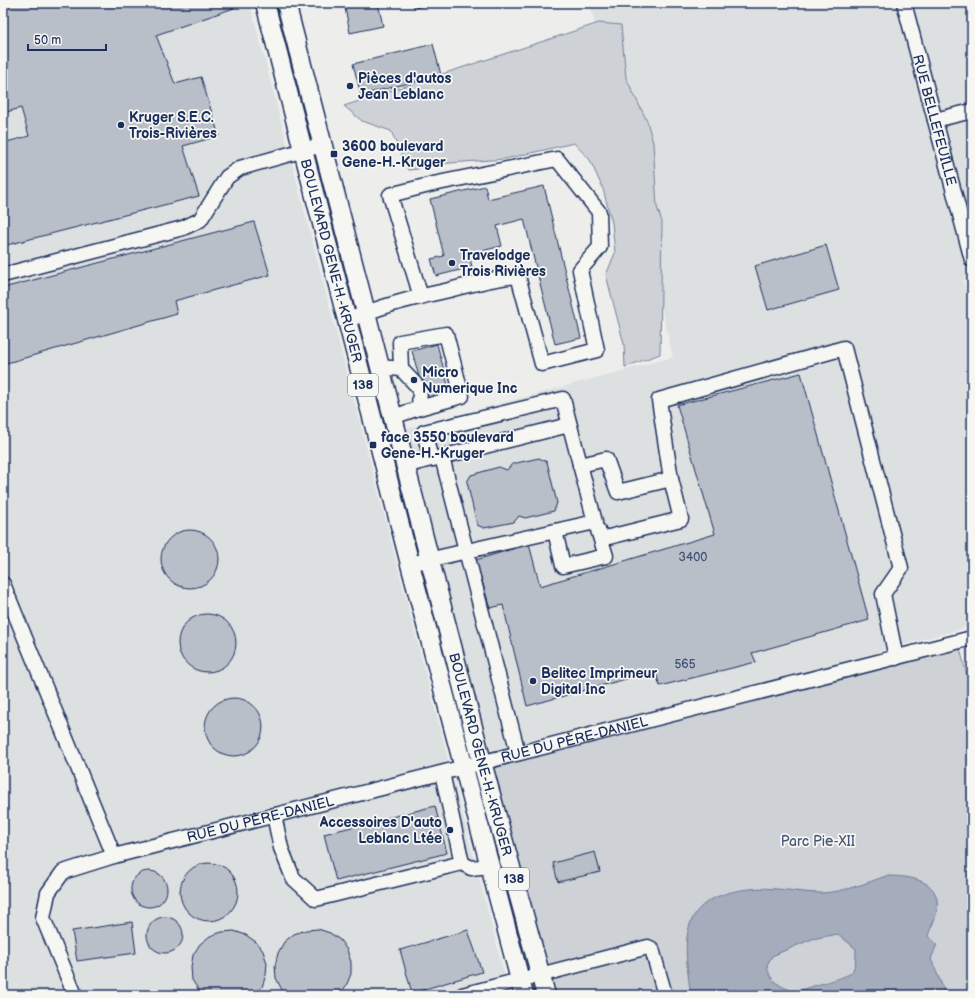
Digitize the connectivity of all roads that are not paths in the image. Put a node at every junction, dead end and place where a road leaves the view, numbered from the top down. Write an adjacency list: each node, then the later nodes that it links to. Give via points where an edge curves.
1 (265, 3): 7 (main road, BOULEVARD GENE-H.-KRUGER / 138)
2 (286, 3): 6 (main road, BOULEVARD GENE-H.-KRUGER / 138)
3 (904, 3): 5 (street, RUE BELLEFEUILLE)
4 (972, 110): 5 (street)
5 (935, 120): 8 (street, RUE BELLEFEUILLE)
6 (322, 145): 7 (street); 11 (main road, BOULEVARD GENE-H.-KRUGER / 138)
7 (303, 149): 9 (street, via 240,168 227,177 200,220 183,228); 12 (main road, BOULEVARD GENE-H.-KRUGER / 138)
8 (972, 260)
9 (3, 275)
10 (420, 297): 10 (street, via 518,276 542,364 597,350 580,270 600,247 599,212 557,159 390,195); 11 (street)
11 (366, 312): 12 (street); 13 (main road, BOULEVARD GENE-H.-KRUGER / 138)
12 (347, 321): 27 (main road, BOULEVARD GENE-H.-KRUGER / 138)
13 (380, 367): 14 (street); 16 (main road, BOULEVARD GENE-H.-KRUGER / 138)
14 (402, 369): 15 (street, via 420,389); 15 (street, via 400,342 446,334 462,396)
15 (419, 408): 16 (street)
16 (393, 417): 20 (main road, BOULEVARD GENE-H.-KRUGER / 138)
17 (569, 425): 18 (street); 18 (street, via 563,399 424,432); 19 (street)
18 (436, 458): 20 (street); 25 (street)
19 (580, 465): 21 (street, via 606,459 618,492); 22 (street)
20 (405, 466): 26 (main road, BOULEVARD GENE-H.-KRUGER / 138)
21 (671, 479): 24 (street, via 681,519); 30 (street, via 658,400 844,348 901,568 883,594)
22 (595, 522): 23 (street); 24 (street)
23 (555, 531): 24 (street, via 563,566 606,556); 25 (street)
24 (601, 539)
25 (466, 551): 26 (street); 31 (street)
26 (430, 559): 27 (street); 32 (main road, BOULEVARD GENE-H.-KRUGER / 138)
27 (410, 564): 33 (main road, BOULEVARD GENE-H.-KRUGER / 138)
28 (3, 584): 36 (street)
29 (972, 638): 30 (street, RUE DU PÈRE-DANIEL)
30 (896, 658): 31 (street, RUE DU PÈRE-DANIEL)
31 (518, 753): 32 (street, RUE DU PÈRE-DANIEL)
32 (482, 762): 33 (street, RUE DU PÈRE-DANIEL); 39 (main road, BOULEVARD GENE-H.-KRUGER / 138)
33 (464, 767): 34 (street, RUE DU PÈRE-DANIEL); 38 (main road, BOULEVARD GENE-H.-KRUGER / 138)
34 (442, 773): 35 (street, RUE DU PÈRE-DANIEL); 37 (street)
35 (274, 815): 36 (street, RUE DU PÈRE-DANIEL); 37 (street, via 281,848 293,878 316,899)
36 (114, 856): 41 (street, RUE DU PÈRE-DANIEL, via 63,872 48,893 42,918)
37 (462, 863): 38 (street, via 471,868)
38 (490, 866): 40 (main road, BOULEVARD GENE-H.-KRUGER / 138)
39 (540, 974): 40 (street); 43 (main road, BOULEVARD GENE-H.-KRUGER / 138); 44 (street, via 648,947 652,949)
40 (522, 987): 42 (street)
41 (75, 995)
42 (462, 995)
43 (546, 995)
44 (665, 995)

